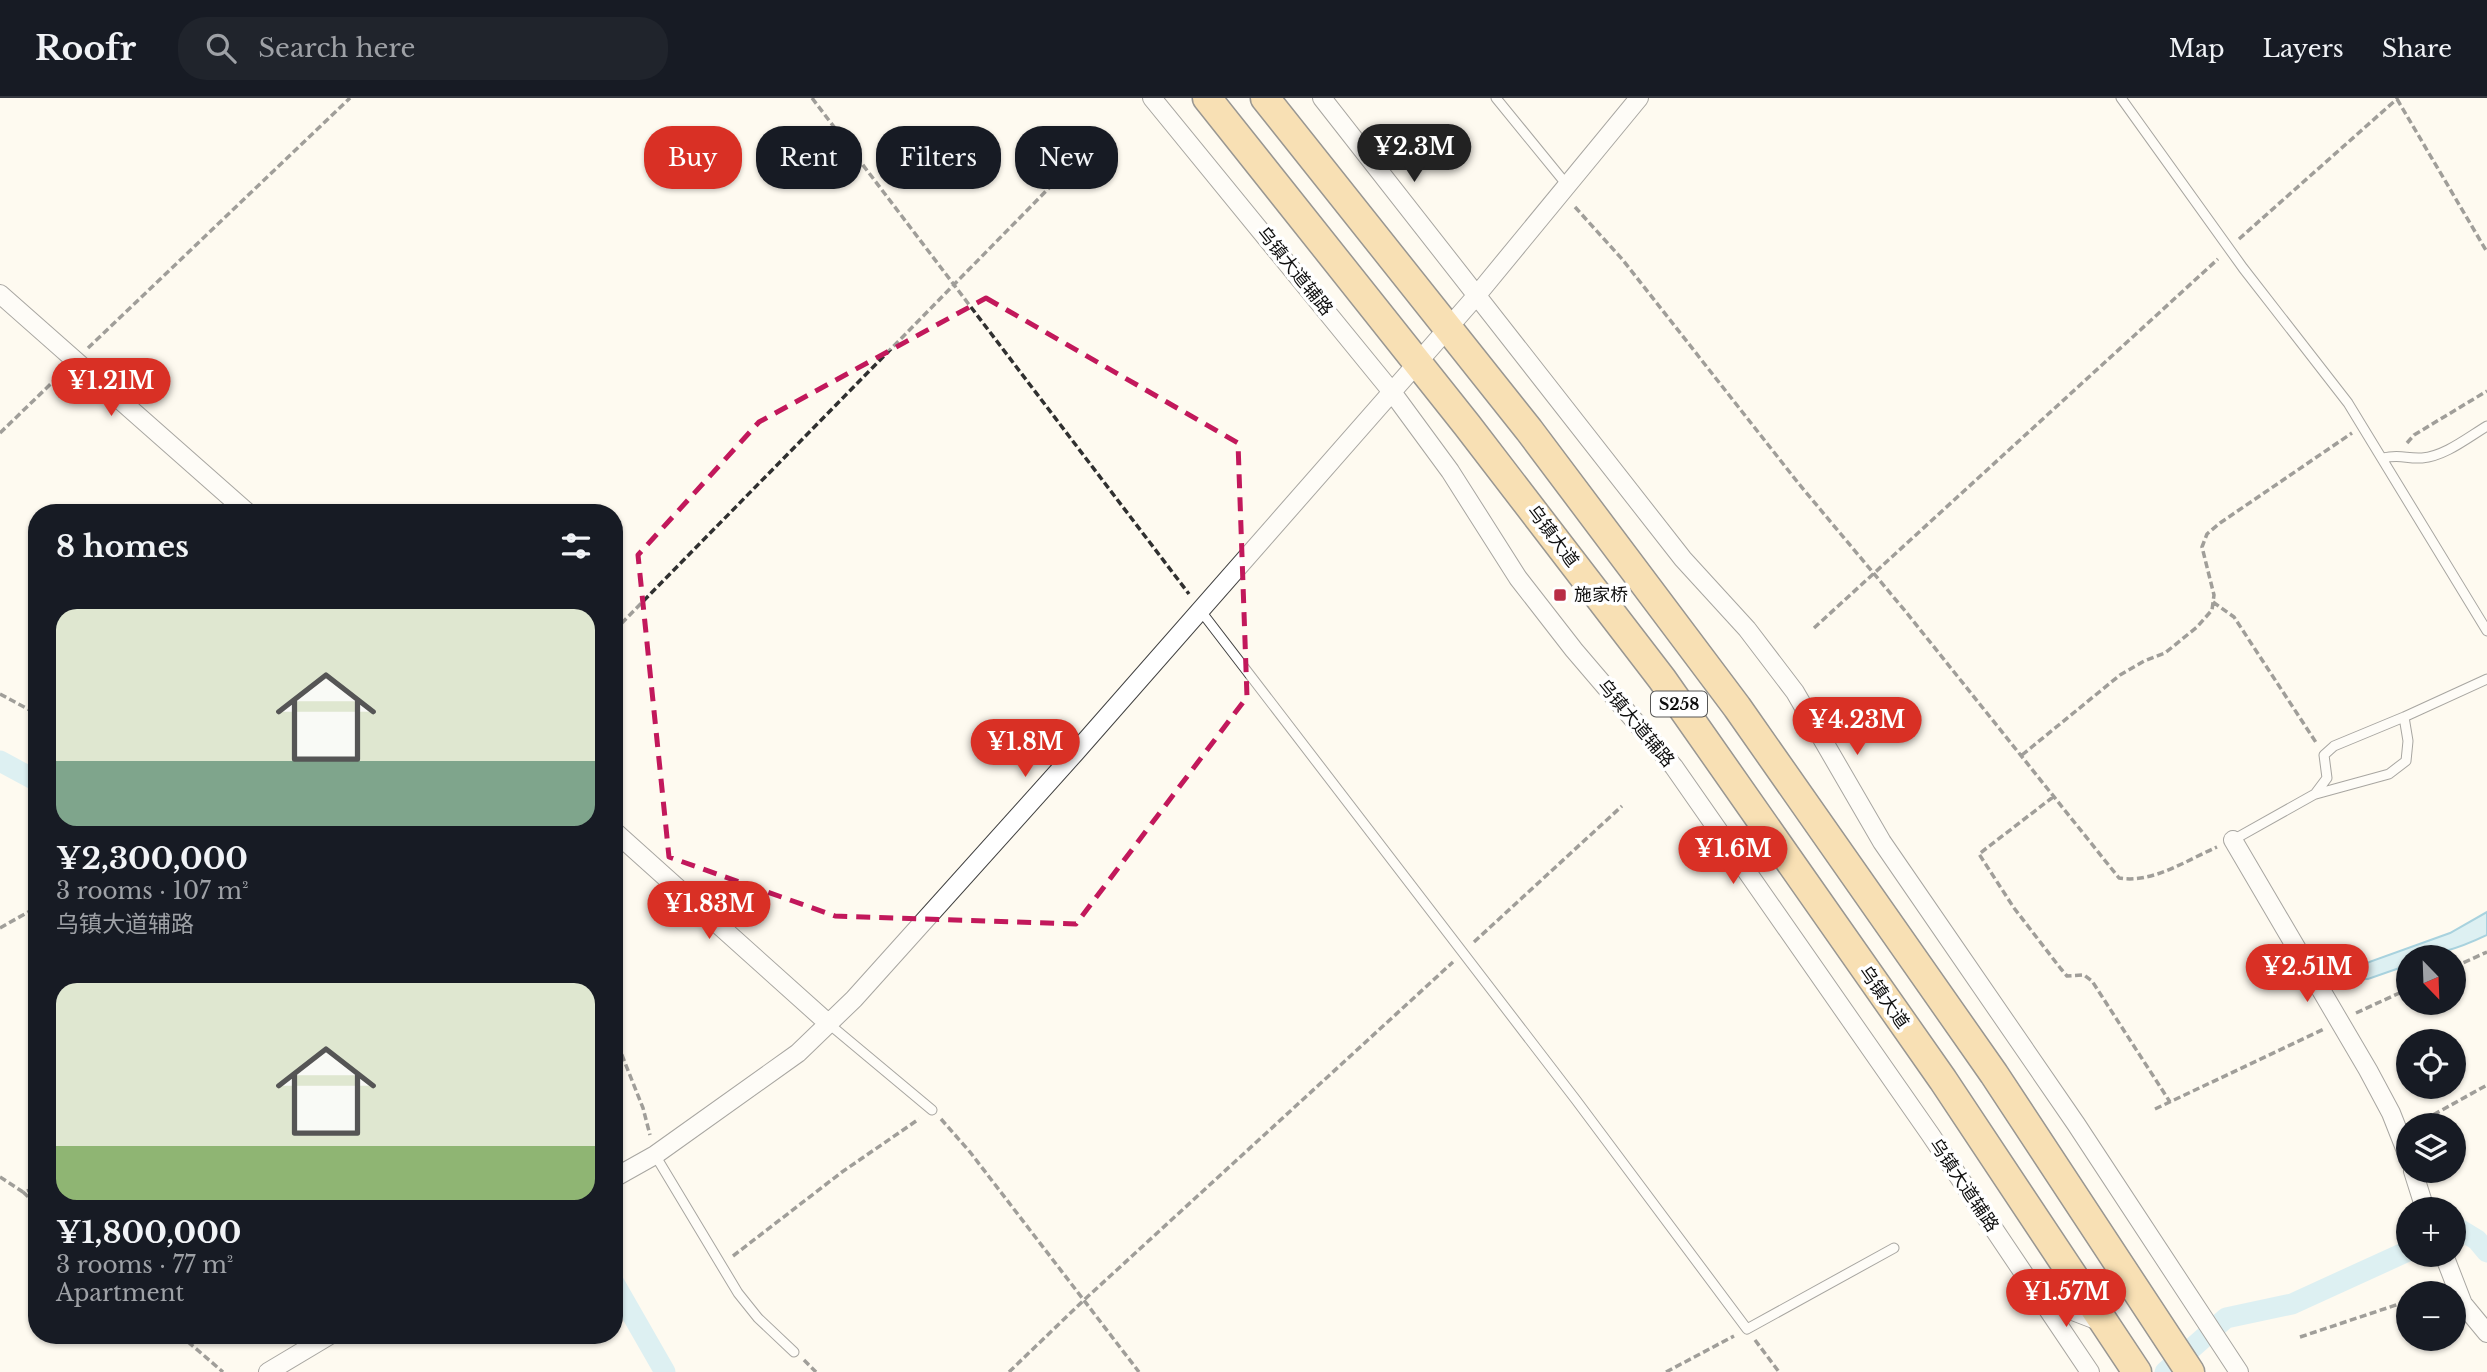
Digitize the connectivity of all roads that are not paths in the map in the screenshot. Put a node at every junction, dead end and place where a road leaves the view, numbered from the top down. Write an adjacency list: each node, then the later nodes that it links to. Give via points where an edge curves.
1 (1152, 98): 13 (street, 乌镇大道辅路)
2 (1207, 98): 12 (main road, 乌镇大道 / S258)
3 (1265, 98): 11 (main road, S258)
4 (1322, 98): 10 (street)
5 (1496, 98): 8 (lane)
6 (1639, 98): 8 (street)
7 (2121, 98): 15 (lane, via 2348,403)
8 (1564, 189): 10 (street)
9 (0, 294): 16 (street)
10 (1477, 295): 11 (street); 36 (street, via 1683,559 1796,692 1882,842 2001,1011)
11 (1448, 326): 12 (street); 40 (main road, S258, via 1737,707 1994,1074)
12 (1418, 362): 13 (street); 32 (main road, 乌镇大道 / S258, via 1695,725 1943,1080)
13 (1392, 392): 17 (street); 31 (street, 乌镇大道辅路, via 1450,471 1518,578 1674,767)
14 (2487, 426): 15 (lane, via 2438,455)
15 (2383, 458): 18 (lane)
16 (238, 504)
17 (1200, 610): 24 (street); 29 (lane, via 1747,1329)
18 (2487, 631)
19 (2487, 678): 20 (lane)
20 (2404, 717): 21 (lane, via 2334,746 2324,755 2327,778); 21 (lane, via 2406,761 2389,774)
21 (2315, 794): 23 (lane)
22 (623, 839): 24 (street)
23 (2232, 840): 26 (street)
24 (829, 1024): 25 (lane); 27 (street, via 798,1053)
25 (932, 1110)
26 (2396, 1126)
27 (656, 1155): 28 (street); 35 (lane, via 758,1318)
28 (623, 1173)
29 (1895, 1248)
30 (2449, 1267): 33 (street, via 2463,1304)
31 (2039, 1298): 32 (street); 38 (street, 乌镇大道辅路)
32 (2111, 1331): 39 (main road, 乌镇大道 / S258)
33 (2487, 1333)
34 (315, 1344): 37 (street)
35 (794, 1352)
36 (2236, 1368)
37 (268, 1372)
38 (2089, 1372)
39 (2137, 1372)
40 (2190, 1372)

